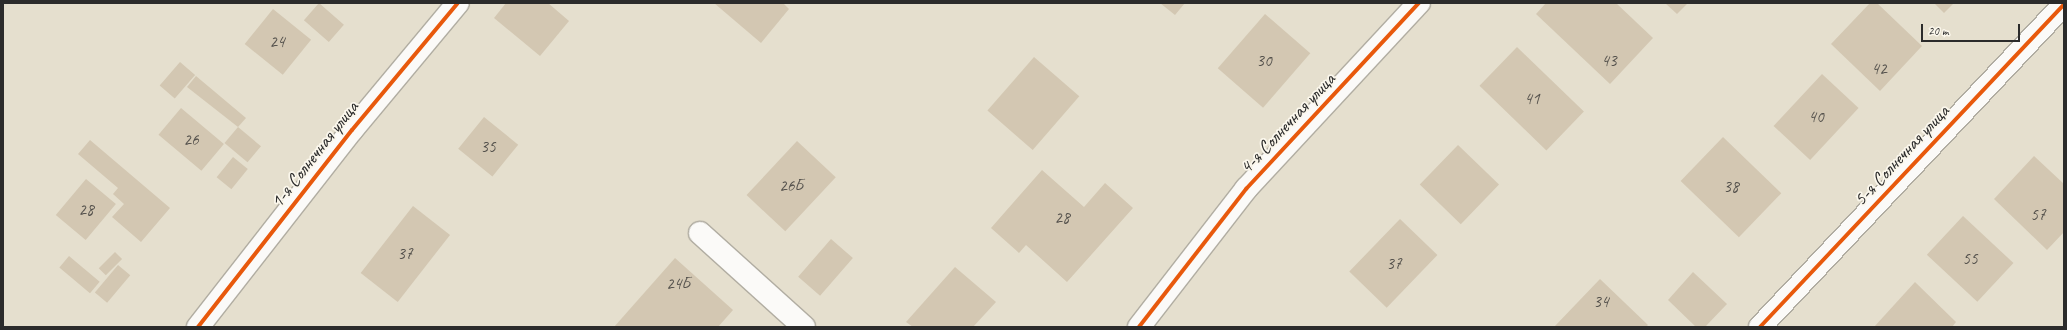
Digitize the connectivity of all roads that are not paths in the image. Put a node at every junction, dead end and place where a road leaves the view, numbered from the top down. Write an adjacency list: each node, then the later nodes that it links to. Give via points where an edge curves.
1 (458, 3): 5 (street, 1-я Солнечная улица, via 352,130)
2 (1419, 3): 7 (street, 4-я Солнечная улица, via 1246,189)
3 (2064, 4): 8 (street, 5-я Солнечная улица)
4 (700, 233): 6 (street)
5 (198, 327)
6 (804, 327)
7 (1139, 327)
8 (1760, 327)

